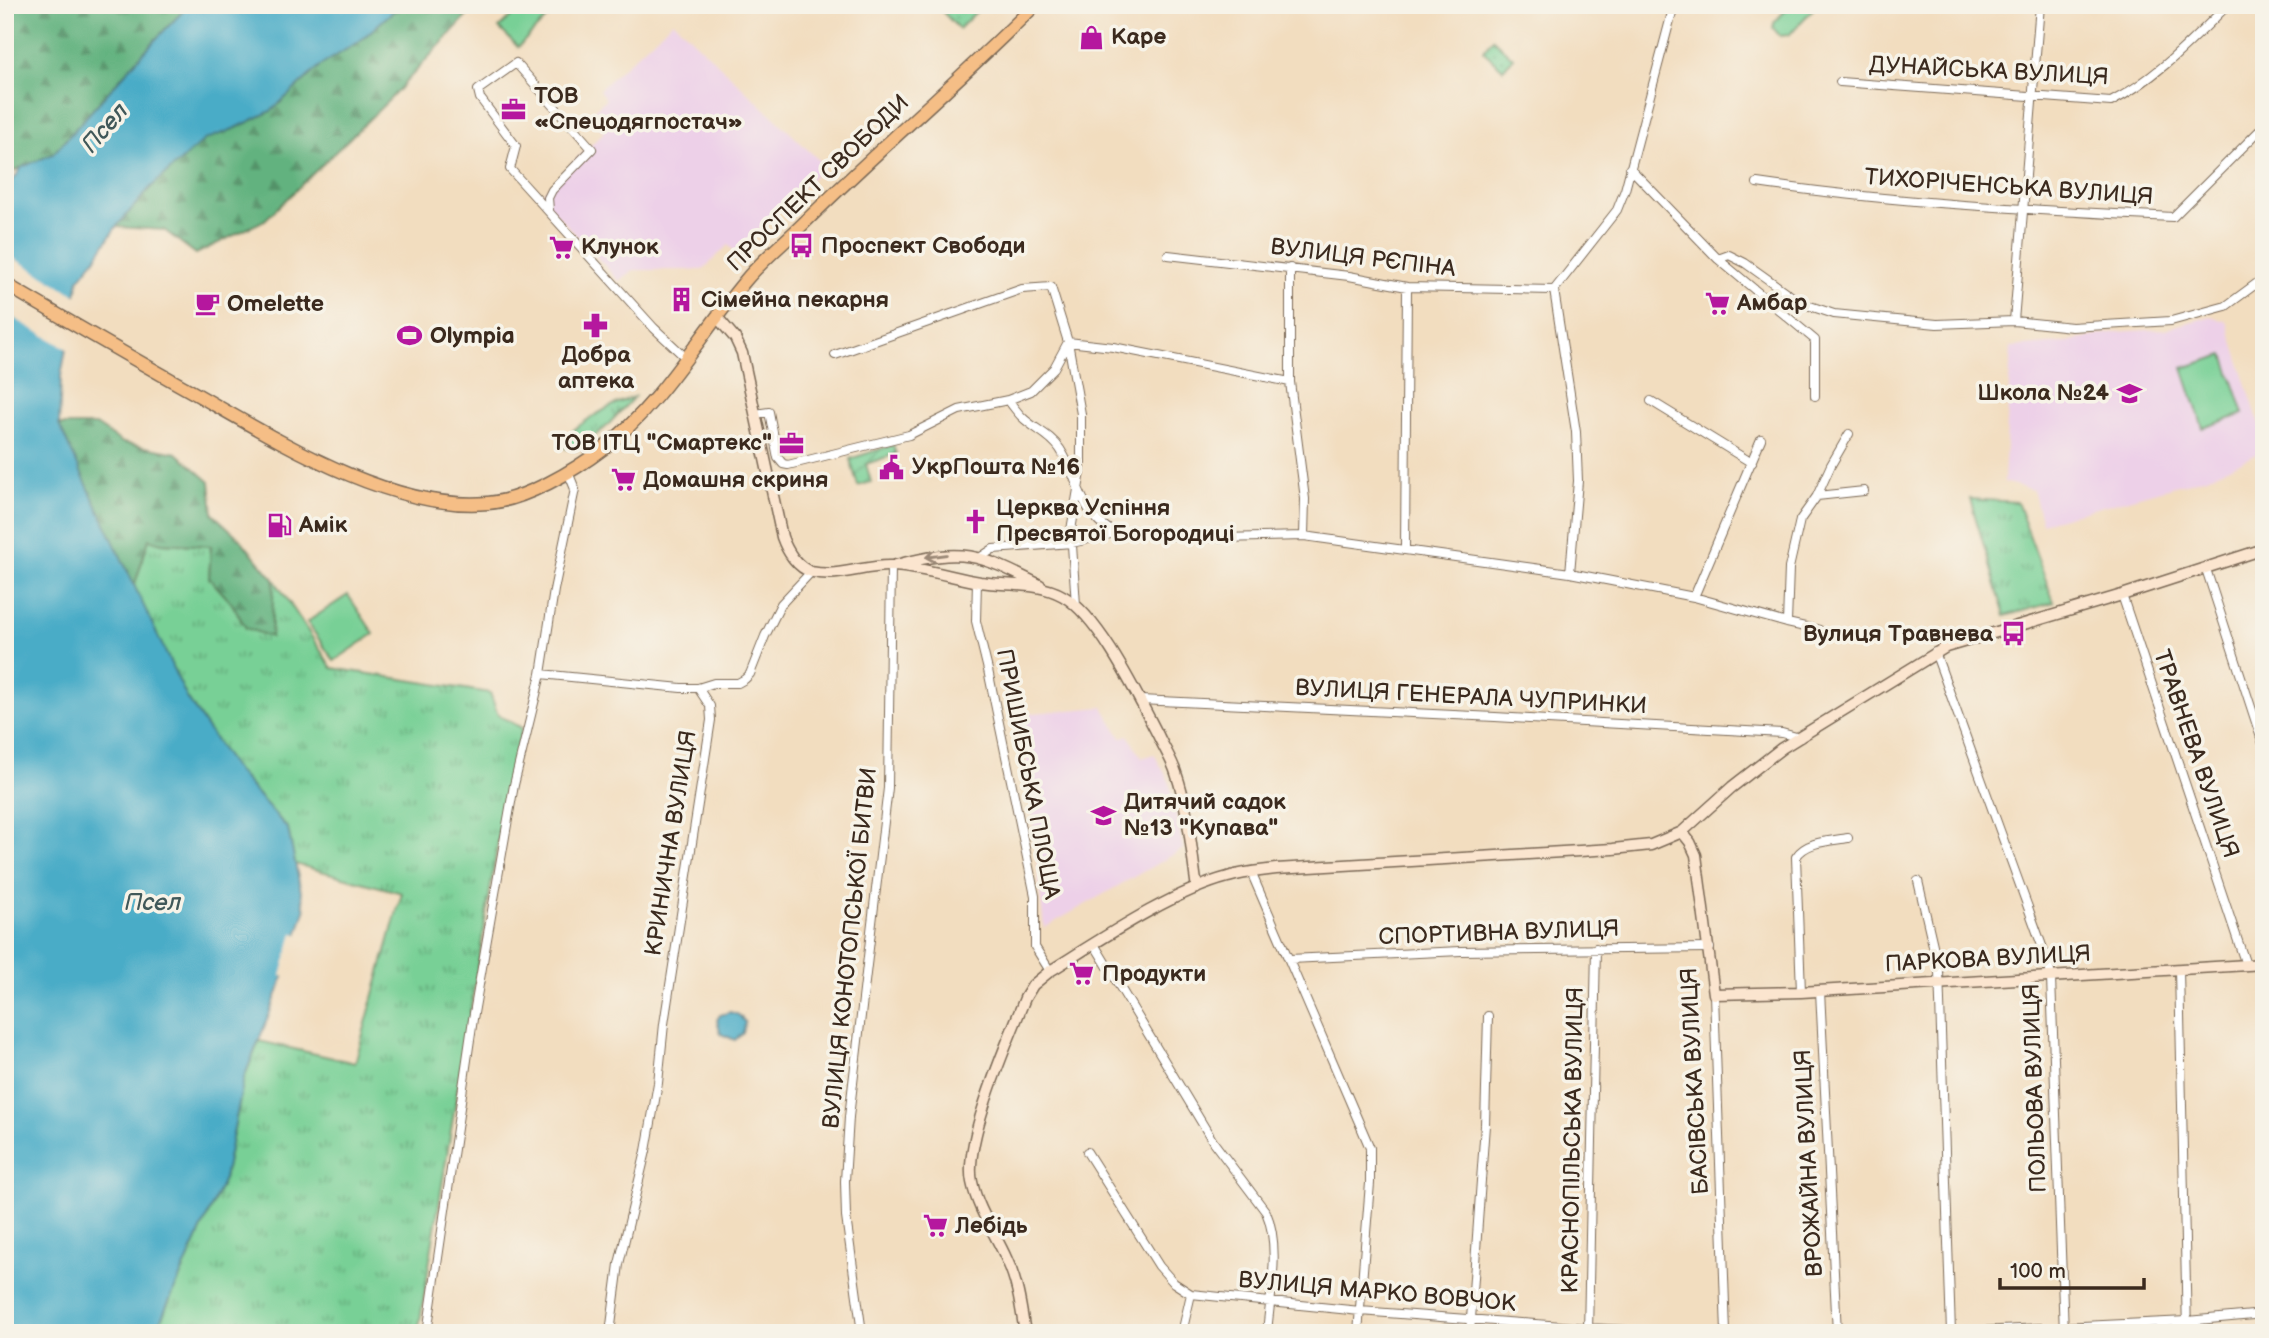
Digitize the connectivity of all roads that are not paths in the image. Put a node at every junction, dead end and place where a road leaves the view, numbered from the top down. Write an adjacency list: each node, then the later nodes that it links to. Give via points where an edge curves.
1 (1035, 5): 19 (main road, ПРОСПЕКТ СВОБОДИ, via 768,256)
2 (1674, 5): 8 (street)
3 (2040, 5): 6 (street)
4 (2228, 5): 6 (street, ДУНАЙСЬКА ВУЛИЦЯ, via 2169,62 2111,102)
5 (1840, 82): 6 (street, ДУНАЙСЬКА ВУЛИЦЯ)
6 (2032, 97): 10 (street)
7 (2264, 126): 10 (street, ТИХОРІЧЕНСЬКА ВУЛИЦЯ, via 2173,217)
8 (1630, 168): 13 (street); 18 (street, via 1616,210)
9 (1757, 183): 10 (street, ТИХОРІЧЕНСЬКА ВУЛИЦЯ, via 1844,196)
10 (2022, 209): 20 (street)
11 (549, 210): 11 (street, via 510,169 516,146 478,90 516,63 593,149 552,190); 23 (street)
12 (1168, 255): 14 (street, ВУЛИЦЯ РЄПІНА)
13 (1718, 259): 20 (street, via 1729,255 1801,303 1834,314 1937,324); 25 (street, via 1815,340)
14 (1290, 268): 17 (street, ВУЛИЦЯ РЄПІНА); 24 (street)
15 (2264, 278): 20 (street, via 2226,306 2171,321 2072,327)
16 (5, 284): 32 (main road, ПРОСПЕКТ СВОБОДИ, via 290,446 392,490 450,502 485,503 503,501)
17 (1407, 287): 18 (street, ВУЛИЦЯ РЄПІНА); 39 (street)
18 (1554, 290): 45 (street, via 1576,432 1578,481)
19 (717, 317): 23 (main road, ПРОСПЕКТ СВОБОДИ); 28 (street, via 739,344)
20 (2014, 321)
21 (1068, 342): 22 (street, via 1051,287 1022,289); 24 (street); 26 (street, via 1045,379 1031,391); 33 (street, via 1081,414)
22 (835, 355)
23 (686, 358): 32 (main road, ПРОСПЕКТ СВОБОДИ, via 625,431)
24 (1290, 382): 37 (street, via 1305,499)
25 (1815, 397)
26 (1008, 400): 28 (street, via 959,411 909,435 788,465 778,458 769,412); 33 (street, via 1060,449)
27 (1651, 401): 31 (street)
28 (755, 414): 44 (street, via 782,537 793,558)
29 (1850, 434): 35 (street)
30 (1761, 439): 31 (street)
31 (1752, 463): 49 (street)
32 (568, 472): 54 (street, via 575,489)
33 (1079, 490): 36 (street, via 1100,525); 38 (street)
34 (1864, 491): 35 (street)
35 (1817, 495): 51 (street, via 1800,520 1795,539)
36 (1115, 533): 37 (street); 38 (street)
37 (1304, 536): 39 (street)
38 (1072, 543): 41 (street, via 993,549); 50 (street)
39 (1405, 548): 45 (street)
40 (2264, 549): 43 (street)
41 (981, 557): 42 (street, one-way to 42, via 938,555); 47 (street)
42 (891, 566): 44 (street); 46 (street); 90 (street, ВУЛИЦЯ КОНОТОПСЬКОЇ БИТВИ, via 888,788 845,1181)
43 (2206, 569): 48 (street); 58 (street)
44 (811, 572): 55 (street, via 777,610 750,674 737,683)
45 (1570, 573): 49 (street)
46 (977, 581): 47 (street); 71 (street, ПРИШИБСЬКА ПЛОЩА, via 978,634 1035,896 1034,939)
47 (1046, 588): 50 (street)
48 (2122, 595): 53 (street); 69 (street, ТРАВНЕВА ВУЛИЦЯ)
49 (1693, 597): 51 (street)
50 (1076, 605): 56 (street, via 1100,634)
51 (1787, 624): 52 (street)
52 (1819, 630)
53 (1935, 652): 57 (street); 72 (street, ПОЛЬОВА ВУЛИЦЯ)
54 (541, 674): 55 (street); 88 (street, via 514,785 473,1019)
55 (698, 688): 89 (street, КРИНИЧНА ВУЛИЦЯ, via 710,706 711,720 658,1083 619,1264)
56 (1140, 701): 57 (street, ВУЛИЦЯ ГЕНЕРАЛА ЧУПРИНКИ, via 1782,733); 63 (street, via 1176,772)
57 (1800, 738): 59 (street, via 1758,766)
58 (2264, 747)
59 (1682, 832): 61 (street, via 1634,848); 66 (street, БАСІВСЬКА ВУЛИЦЯ, via 1696,855)
60 (1848, 838): 75 (street, via 1807,846 1796,857)
61 (1251, 872): 63 (street); 67 (street)
62 (1918, 881): 73 (street)
63 (1197, 888): 64 (street)
64 (1094, 944): 71 (street); 80 (street, via 1214,1143 1266,1212 1274,1243)
65 (1596, 948): 66 (street, СПОРТИВНА ВУЛИЦЯ); 67 (street, СПОРТИВНА ВУЛИЦЯ); 86 (street, КРАСНОПІЛЬСЬКА ВУЛИЦЯ)
66 (1710, 948): 76 (street, БАСІВСЬКА ВУЛИЦЯ)
67 (1290, 959): 81 (street, via 1370,1147)
68 (2264, 964): 69 (street, ПАРКОВА ВУЛИЦЯ)
69 (2246, 965): 70 (street, ПАРКОВА ВУЛИЦЯ)
70 (2179, 968): 72 (street, ПАРКОВА ВУЛИЦЯ); 84 (street)
71 (1049, 971): 91 (street, via 1033,985 1021,1007 976,1134 970,1171 978,1203 1014,1279)
72 (2051, 978): 73 (street, ПАРКОВА ВУЛИЦЯ); 85 (street, ПОЛЬОВА ВУЛИЦЯ)
73 (1939, 982): 74 (street, ПАРКОВА ВУЛИЦЯ); 87 (street)
74 (1820, 990): 75 (street, ПАРКОВА ВУЛИЦЯ); 98 (street, ВРОЖАЙНА ВУЛИЦЯ)
75 (1801, 992): 76 (street, ПАРКОВА ВУЛИЦЯ)
76 (1714, 994): 97 (street, БАСІВСЬКА ВУЛИЦЯ)
77 (1488, 1016): 83 (street)
78 (1087, 1152): 79 (street, via 1159,1266)
79 (1191, 1294): 80 (street, ВУЛИЦЯ МАРКО ВОВЧОК); 92 (street)
80 (1269, 1302): 81 (street, ВУЛИЦЯ МАРКО ВОВЧОК); 93 (street)
81 (1360, 1311): 83 (street, ВУЛИЦЯ МАРКО ВОВЧОК); 94 (street)
82 (2264, 1314): 84 (street)
83 (1471, 1319): 86 (street, ВУЛИЦЯ МАРКО ВОВЧОК); 95 (street)
84 (2187, 1321): 85 (street); 100 (street)
85 (2064, 1330): 87 (street)
86 (1588, 1331): 96 (street, ВУЛИЦЯ МАРКО ВОВЧОК)
87 (1951, 1332): 99 (street)
88 (427, 1333)
89 (610, 1333)
90 (862, 1333)
91 (1025, 1333)
92 (1182, 1333)
93 (1267, 1333)
94 (1358, 1333)
95 (1470, 1333)
96 (1686, 1333)
97 (1726, 1333)
98 (1837, 1333)
99 (1937, 1333)
100 (2187, 1333)

